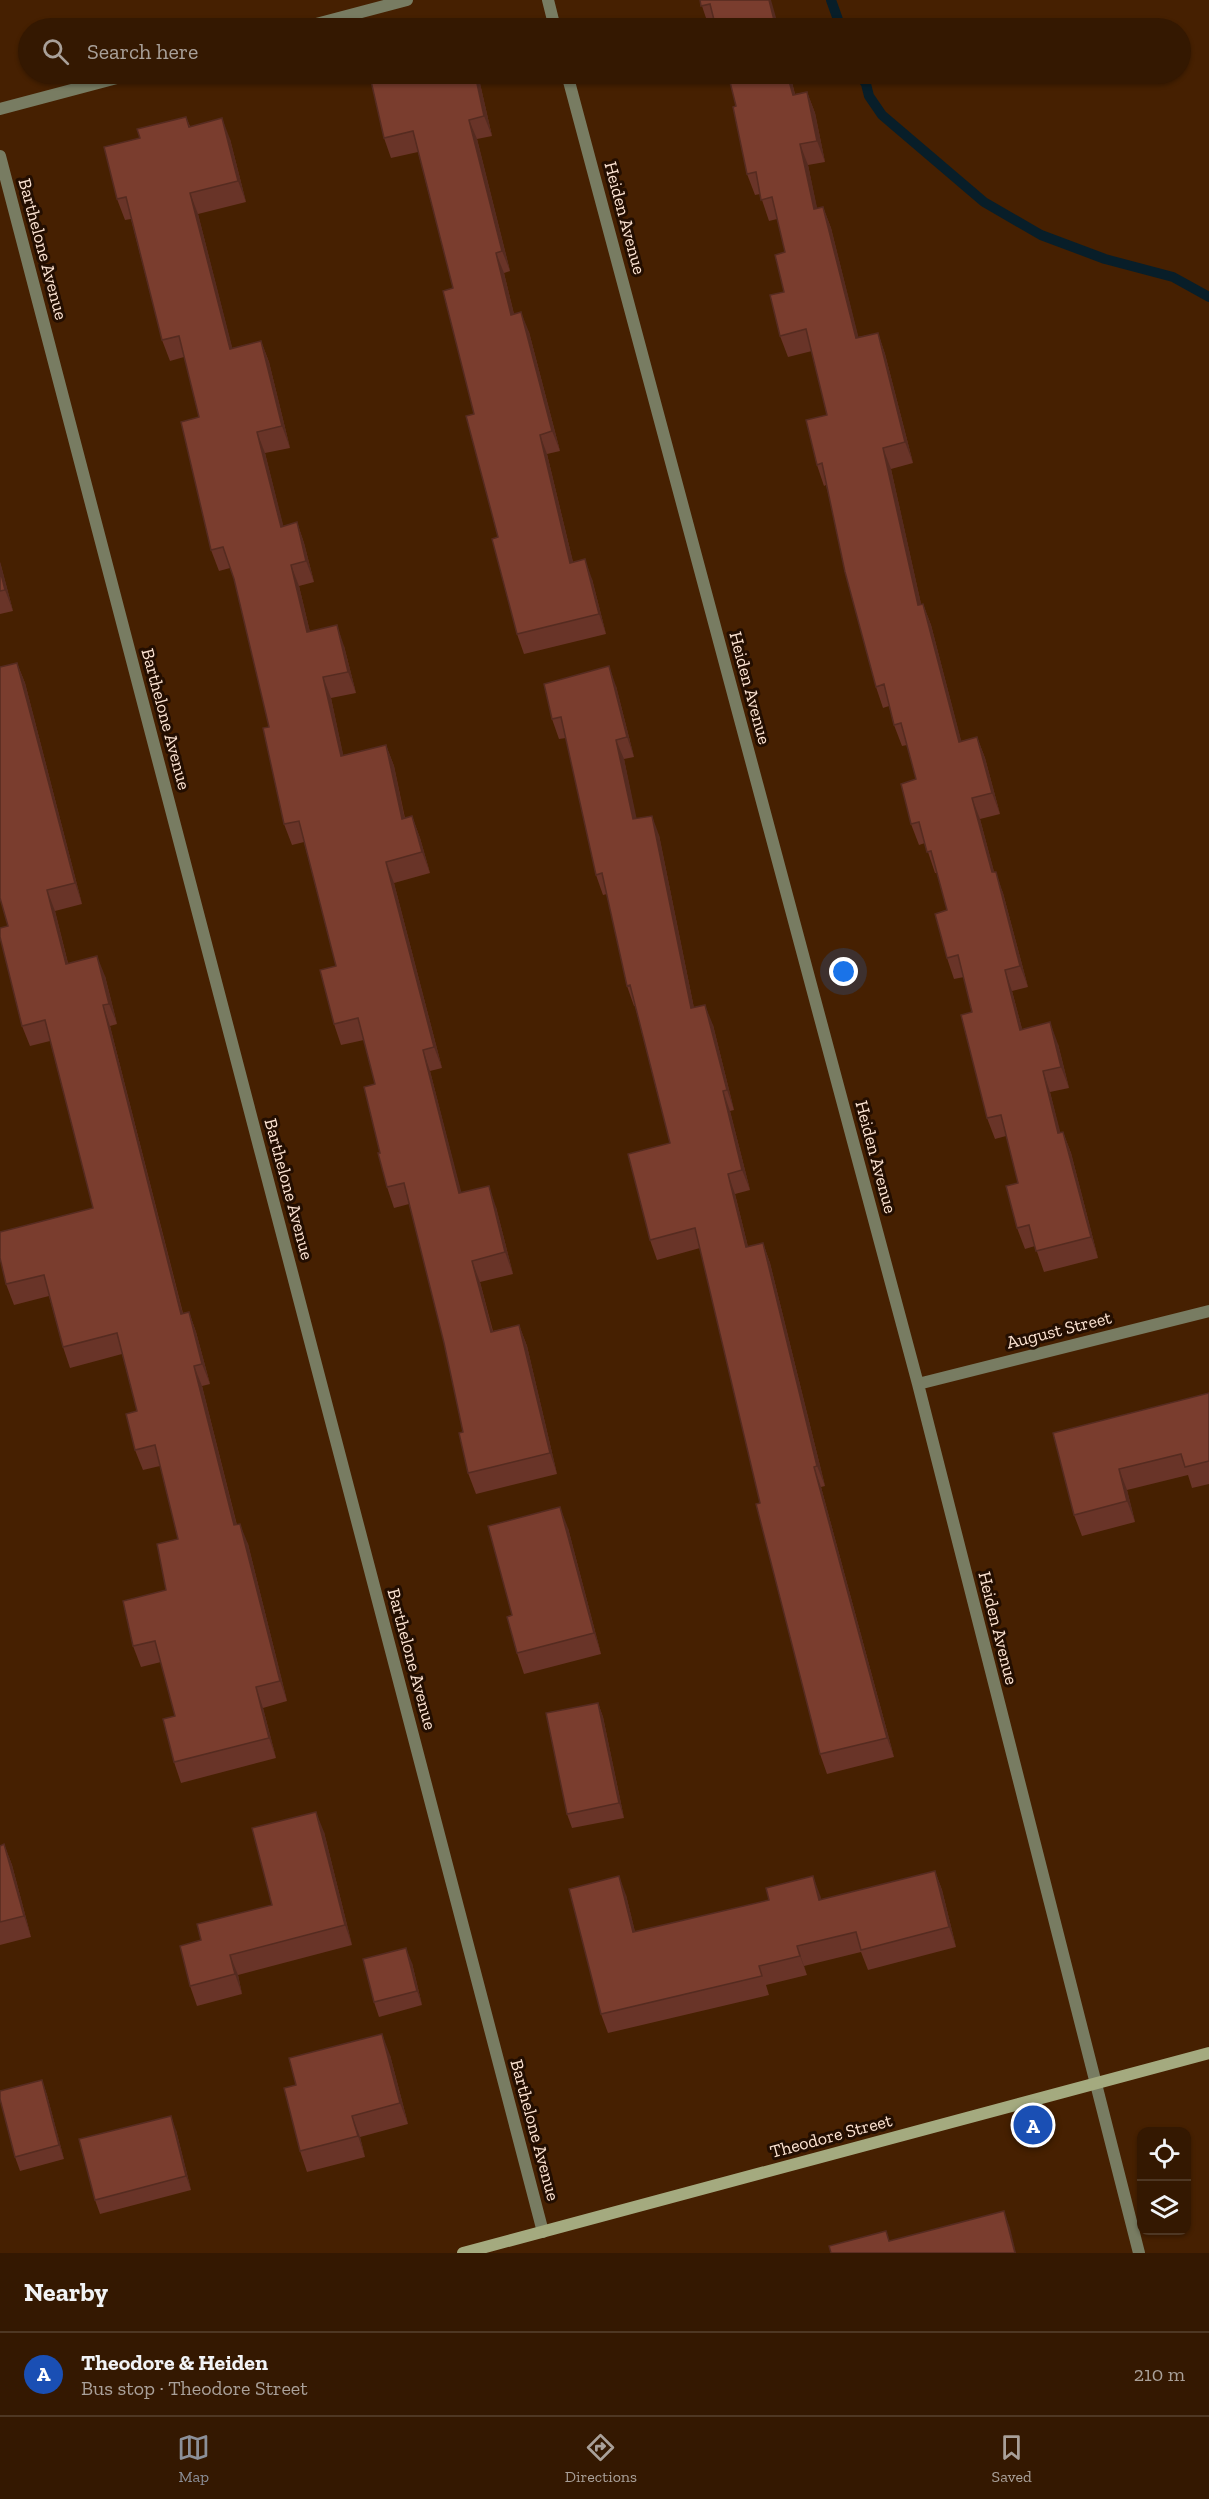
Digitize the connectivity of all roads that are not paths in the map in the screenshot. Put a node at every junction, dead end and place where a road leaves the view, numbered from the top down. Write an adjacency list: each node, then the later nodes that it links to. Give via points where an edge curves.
1 (407, 0): 3 (street)
2 (548, 0): 4 (street)
3 (339, 18)
4 (552, 18)
5 (94, 84): 7 (street)
6 (570, 84): 10 (street, Heiden Avenue)
7 (0, 109)
8 (0, 156): 13 (street, Barthelone Avenue)
9 (1209, 1311): 10 (street, August Street)
10 (918, 1384): 12 (street, Heiden Avenue)
11 (1209, 2053): 12 (main road, Theodore Street)
12 (1095, 2084): 13 (main road, Theodore Street); 15 (street, Heiden Avenue)
13 (543, 2232): 14 (main road, Theodore Street)
14 (463, 2253)
15 (1139, 2253)

